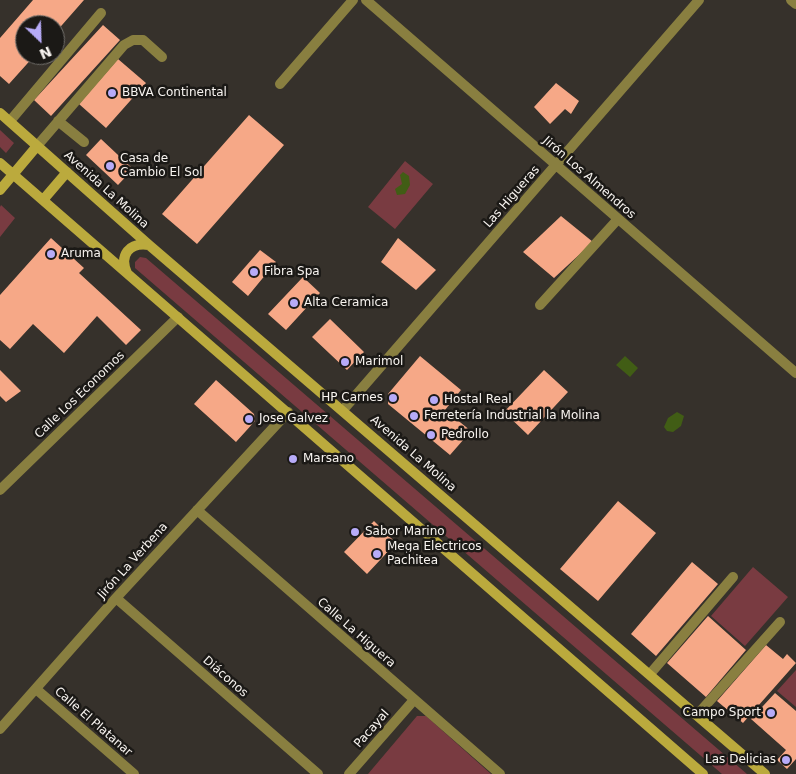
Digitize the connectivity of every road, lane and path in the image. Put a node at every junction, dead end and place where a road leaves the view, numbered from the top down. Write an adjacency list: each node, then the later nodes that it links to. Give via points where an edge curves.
1 (353, 0): 8 (street)
2 (366, 0): 15 (street, Jirón Los Almendros)
3 (699, 0): 15 (street, Las Higueras)
4 (792, 0): 5 (street)
5 (796, 4)
6 (101, 13): 10 (street)
7 (162, 57): 11 (street, via 143,40 133,40 124,45)
8 (280, 84)
9 (0, 113): 10 (main road, Avenida La Molina)
10 (10, 121): 13 (main road, Avenida La Molina)
11 (58, 121): 12 (street); 13 (street)
12 (84, 142)
13 (37, 146): 16 (main road, Avenida La Molina); 17 (main road)
14 (0, 163): 17 (main road)
15 (556, 166): 20 (street, Jirón Los Almendros); 26 (street, Las Higueras)
16 (67, 172): 19 (main road); 21 (main road, Avenida La Molina)
17 (13, 174): 18 (main road); 19 (main road)
18 (0, 190)
19 (44, 200): 22 (main road)
20 (618, 219): 23 (street); 25 (street, Jirón Los Almendros)
21 (149, 245): 22 (main road, via 130,247 124,255 123,265); 26 (main road, Avenida La Molina)
22 (127, 273): 24 (main road)
23 (540, 306)
24 (178, 317): 27 (main road); 28 (street, Calle Los Economos)
25 (796, 373)
26 (343, 410): 33 (main road, Avenida La Molina)
27 (288, 412): 29 (street, Jirón La Verbena); 42 (main road)
28 (0, 490)
29 (197, 510): 31 (street, Jirón La Verbena); 35 (street, Calle La Higuera)
30 (733, 577): 33 (street)
31 (116, 598): 34 (street, Jirón La Verbena); 39 (street, Diáconos)
32 (780, 622): 36 (street)
33 (650, 674): 36 (main road, Avenida La Molina)
34 (36, 689): 37 (street, Jirón La Verbena); 38 (street, Calle El Platanar)
35 (413, 701): 40 (street, Pacayal); 41 (street, Calle La Higuera)
36 (697, 715): 43 (main road, Avenida La Molina)
37 (0, 729)
38 (134, 774)
39 (318, 774)
40 (349, 774)
41 (500, 774)
42 (703, 774)
43 (765, 774)

